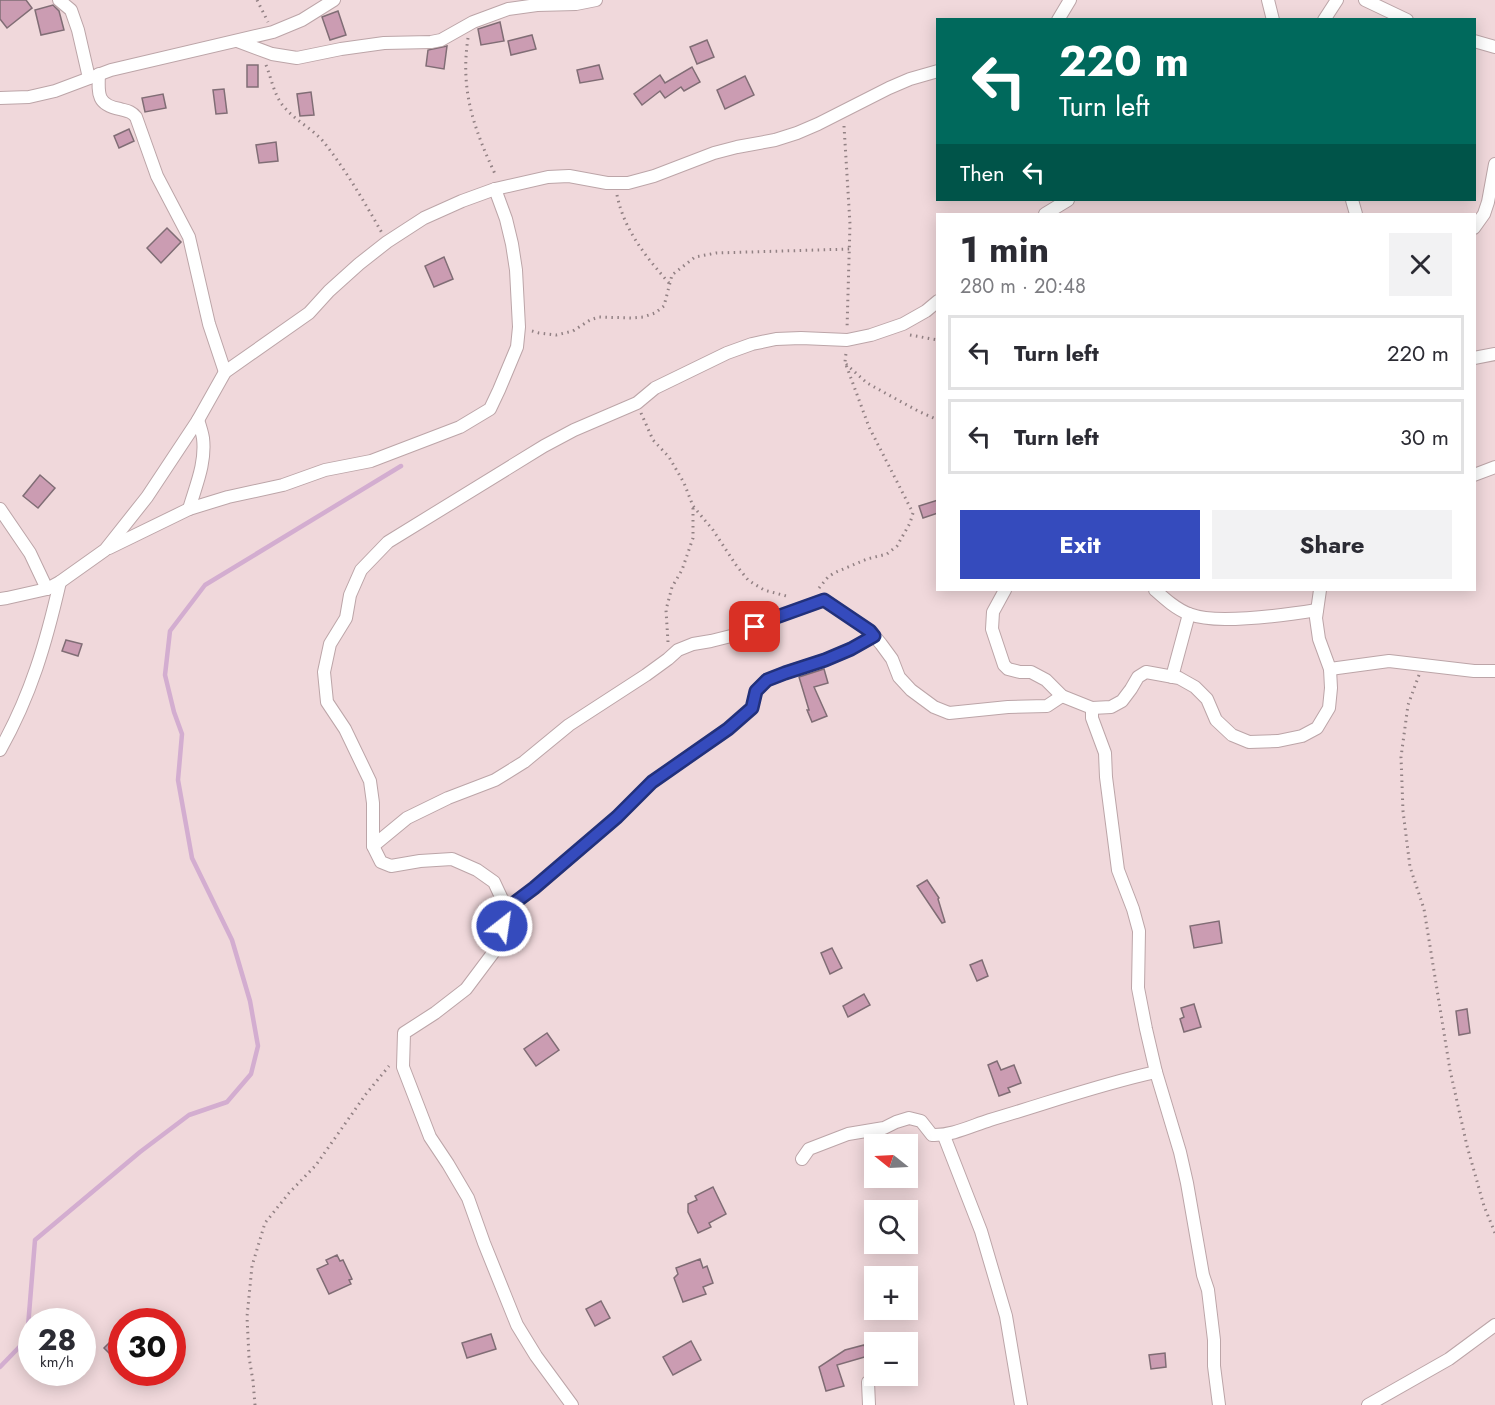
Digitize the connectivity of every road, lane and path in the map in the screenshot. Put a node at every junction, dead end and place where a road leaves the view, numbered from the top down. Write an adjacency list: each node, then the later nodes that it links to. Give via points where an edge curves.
1 (59, 0): 20 (street, via 71,10)
2 (257, 0): 14 (path)
3 (334, 0): 14 (street)
4 (596, 0): 13 (street, via 508,9)
5 (1070, 0): 9 (street)
6 (1268, 0): 10 (street)
7 (1336, 0): 11 (street)
8 (1365, 0): 12 (street)
9 (1059, 18)
10 (1272, 18)
11 (1325, 18)
12 (1403, 18)
13 (473, 22): 15 (street, via 441,40 384,43 297,58); 25 (path, via 465,60 468,100)
14 (273, 32): 15 (street)
15 (237, 41): 20 (street)
16 (1476, 41): 17 (street)
17 (1495, 46)
18 (263, 59): 29 (path, via 279,100 327,146)
19 (936, 72): 22 (street, via 910,79)
20 (94, 76): 21 (street, via 55,91); 38 (street, via 104,104 136,117 156,176 189,237 209,324)
21 (0, 98)
22 (843, 111): 24 (street, via 775,140 714,153 628,183); 30 (path)
23 (1495, 164): 28 (street, via 1488,202)
24 (615, 183): 25 (street, via 548,177); 31 (path, via 624,217 638,247)
25 (498, 189): 29 (street, via 424,218); 33 (street, via 516,270)
26 (1066, 201): 27 (street)
27 (1047, 213)
28 (1476, 225)
29 (387, 242): 38 (street, via 309,313)
30 (850, 249): 31 (path, via 716,253 695,257 672,275); 34 (path)
31 (669, 283): 33 (path, via 664,306 643,317 599,317 556,335)
32 (936, 303): 34 (street, via 903,324)
33 (519, 327): 46 (street, via 516,347 490,409 460,428 370,461)
34 (847, 340): 37 (path); 39 (street, via 776,339 752,344 655,388)
35 (1495, 354): 36 (street)
36 (1476, 358)
37 (845, 362): 40 (path, via 867,383); 49 (path, via 868,427 913,513 897,546 887,554 834,573)
38 (225, 372): 41 (street)
39 (637, 403): 44 (path, via 653,440 669,457); 67 (street, via 544,446 388,542 361,570 350,595 346,618 330,644 324,672 327,702 370,781)
40 (936, 419)
41 (198, 420): 46 (street, via 203,438 202,470); 47 (street, via 147,497)
42 (1495, 467): 43 (street)
43 (1476, 474)
44 (693, 506): 54 (path, via 748,580 764,590); 59 (path, via 693,538 666,610)
45 (0, 509): 50 (street, via 30,553)
46 (189, 509): 47 (street)
47 (105, 550): 48 (street)
48 (60, 582): 50 (street); 66 (street, via 34,679)
49 (819, 588)
50 (47, 589): 55 (street)
51 (1004, 591): 64 (street, via 993,612 992,629 1004,665 1046,680)
52 (1156, 591): 57 (street)
53 (1320, 591): 56 (street)
54 (796, 597)
55 (0, 599)
56 (1317, 610): 57 (street, via 1247,619 1211,619); 61 (street, via 1319,639)
57 (1189, 614): 63 (street)
58 (874, 636): 59 (street, via 824,600 739,634 693,644); 64 (street, via 911,690 949,713 1047,706); 68 (street, via 825,660 767,680 756,691 752,708 652,782 617,817)
59 (668, 659): 67 (street, via 569,725 524,762 495,780 407,818)
60 (1423, 665): 61 (street, via 1389,661); 62 (street); 73 (path, via 1408,705 1401,757 1410,867 1424,909 1450,1070 1467,1146)
61 (1330, 669): 63 (street, via 1329,708 1317,728 1278,741 1249,742 1232,735 1216,720 1207,699 1195,687)
62 (1495, 671)
63 (1172, 676): 65 (street, via 1146,672 1122,701 1111,707)
64 (1062, 696): 65 (street)
65 (1092, 708): 70 (street, via 1105,753 1118,870 1140,931 1138,988)
66 (0, 750)
67 (373, 846): 68 (street, via 381,862 391,866 452,859 477,870 494,882 502,899)
68 (502, 912): 69 (street, via 502,926 493,953 466,989 404,1033)
69 (403, 1051): 76 (path, via 366,1094 316,1165 265,1223 252,1266 247,1317); 77 (street, via 403,1067 430,1137 468,1198 517,1325)
70 (1156, 1072): 71 (street); 80 (street, via 1180,1152 1208,1290)
71 (944, 1136): 72 (street, via 932,1135 921,1121 909,1118 884,1128 848,1134 808,1149); 79 (street, via 981,1231 1006,1316)
72 (802, 1158)
73 (1495, 1233)
74 (1495, 1325): 81 (street, via 1449,1359)
75 (868, 1386): 78 (street)
76 (255, 1405)
77 (572, 1405)
78 (868, 1405)
79 (1021, 1405)
80 (1220, 1405)
81 (1368, 1405)

